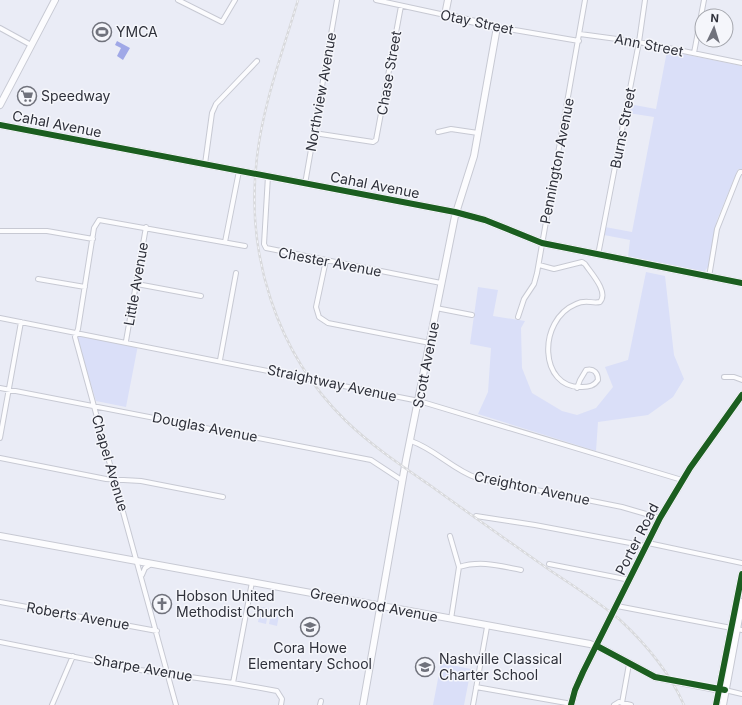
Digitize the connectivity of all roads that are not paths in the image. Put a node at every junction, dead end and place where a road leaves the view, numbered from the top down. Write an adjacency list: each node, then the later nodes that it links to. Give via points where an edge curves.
1 (55, 0): 17 (street)
2 (178, 0): 3 (street, via 222,22)
3 (235, 0)
4 (337, 0): 24 (street, Northview Avenue)
5 (376, 0): 10 (street, Otay Street)
6 (448, 0): 11 (street)
7 (585, 0): 14 (street, Pennington Avenue)
8 (644, 0): 16 (street, Burns Street)
9 (704, 0): 18 (street)
10 (401, 6): 11 (street, Otay Street); 24 (street, Chase Street, via 376,140 373,142)
11 (445, 15): 12 (street, Otay Street)
12 (497, 27): 15 (street, Otay Street); 25 (street, Scott Avenue)
13 (0, 28): 17 (street)
14 (580, 34): 15 (street, Pennington Avenue); 16 (street, Ann Street)
15 (579, 41): 36 (street, Pennington Avenue)
16 (639, 42): 18 (street, Ann Street); 38 (street, Burns Street)
17 (31, 45): 21 (street)
18 (694, 53): 20 (street, Ann Street)
19 (257, 61): 26 (street, via 216,104 212,113)
20 (742, 62)
21 (0, 104)
22 (0, 125): 26 (street, Cahal Avenue)
23 (438, 132): 25 (street, via 451,129)
24 (314, 133): 30 (street, Northview Avenue)
25 (478, 133): 31 (street, Scott Avenue, via 469,174)
26 (205, 164): 27 (street, Cahal Avenue)
27 (239, 171): 29 (street, Cahal Avenue); 35 (street)
28 (741, 172): 42 (street, via 717,229)
29 (268, 176): 30 (street, Cahal Avenue); 39 (street, Chester Avenue, via 264,244 266,248)
30 (305, 184): 31 (street, Cahal Avenue)
31 (455, 212): 36 (street, Cahal Avenue, via 485,220); 44 (street, Scott Avenue)
32 (146, 227): 34 (street, Chapel Avenue, via 99,220 96,222); 35 (street); 46 (street, Little Avenue)
33 (0, 231): 34 (street, via 47,232)
34 (93, 239): 47 (street, Chapel Avenue)
35 (225, 242): 37 (street)
36 (542, 243): 38 (street, Cahal Avenue); 40 (street, Pennington Avenue)
37 (245, 246)
38 (598, 255): 42 (street, Cahal Avenue)
39 (326, 260): 44 (street, Chester Avenue); 56 (street, via 316,307 322,320)
40 (539, 265): 51 (street, Pennington Avenue, via 534,284 524,299); 61 (street, via 554,269 582,262 603,292 600,302 582,301 566,310 555,321 548,337 548,353 552,367 561,380)
41 (236, 273): 57 (street)
42 (709, 276): 45 (street, Cahal Avenue)
43 (38, 279): 47 (street)
44 (442, 283): 49 (street, Scott Avenue)
45 (742, 283)
46 (137, 284): 48 (street); 55 (street, Little Avenue)
47 (85, 288): 54 (street, Chapel Avenue)
48 (201, 296)
49 (436, 308): 50 (street); 56 (street, Scott Avenue)
50 (472, 315)
51 (518, 317)
52 (0, 318): 53 (street, Straightway Avenue)
53 (22, 322): 54 (street, Straightway Avenue); 62 (street)
54 (76, 332): 55 (street, Straightway Avenue); 65 (street, Chapel Avenue, via 75,337)
55 (126, 342): 57 (street, Straightway Avenue)
56 (430, 343): 64 (street, Scott Avenue)
57 (220, 360): 64 (street, Straightway Avenue)
58 (724, 377): 59 (street)
59 (742, 380)
60 (0, 388): 62 (street, Douglas Avenue)
61 (577, 388): 61 (street, via 596,383 596,373 593,370 586,370)
62 (8, 389): 65 (street, Douglas Avenue); 66 (street)
63 (742, 394): 70 (street, Porter Road)
64 (419, 401): 67 (street, Scott Avenue); 70 (street, Straightway Avenue)
65 (93, 404): 69 (street, Chapel Avenue); 71 (street, Douglas Avenue, via 371,460)
66 (0, 438)
67 (411, 441): 71 (street, Scott Avenue); 74 (street, Creighton Avenue, via 473,476 622,507)
68 (0, 458): 69 (street)
69 (115, 480): 72 (street, via 141,481); 78 (street, Chapel Avenue)
70 (682, 480): 74 (street, Porter Road)
71 (403, 481): 91 (street, Scott Avenue)
72 (223, 497)
73 (476, 516): 77 (street)
74 (660, 518): 77 (street, Porter Road)
75 (0, 536): 78 (street, Greenwood Avenue)
76 (450, 536): 82 (street)
77 (647, 544): 79 (street); 86 (street, Porter Road)
78 (138, 561): 80 (street, Greenwood Avenue); 85 (street, Chapel Avenue)
79 (742, 563)
80 (152, 564): 85 (street, via 146,568); 87 (street, Greenwood Avenue)
81 (550, 564): 86 (street)
82 (459, 567): 83 (street, via 481,562); 92 (street)
83 (521, 570)
84 (742, 574): 94 (street)
85 (142, 576): 95 (street, Chapel Avenue)
86 (630, 580): 90 (street, Porter Road)
87 (252, 582): 91 (street, Greenwood Avenue); 101 (street)
88 (0, 602): 95 (street, Roberts Avenue)
89 (742, 602): 94 (street)
90 (617, 606): 94 (street); 97 (street, Porter Road)
91 (381, 607): 92 (street, Greenwood Avenue); 109 (street, Scott Avenue)
92 (451, 620): 93 (street, Greenwood Avenue)
93 (487, 626): 97 (street, Greenwood Avenue); 102 (street)
94 (737, 629): 103 (street)
95 (157, 631): 100 (street, Chapel Avenue)
96 (0, 642): 98 (street, Sharpe Avenue)
97 (597, 646): 99 (street, Greenwood Avenue); 111 (street, Porter Road, via 575,690)
98 (73, 656): 100 (street, Sharpe Avenue); 106 (street)
99 (629, 664): 103 (street, Greenwood Avenue, bridge, via 655,677); 105 (street)
100 (168, 674): 101 (street, Sharpe Avenue); 107 (street, Chapel Avenue)
101 (233, 683): 108 (street, Sharpe Avenue, via 277,691 282,699)
102 (476, 686): 110 (street); 111 (street)
103 (722, 690): 104 (street, Greenwood Avenue); 114 (street); 115 (street)
104 (742, 694)
105 (622, 703): 112 (street); 113 (street)
106 (52, 705)
107 (176, 705)
108 (282, 705)
109 (363, 705)
110 (473, 705)
111 (572, 705)
112 (614, 705)
113 (631, 705)
114 (716, 705)
115 (723, 705)

